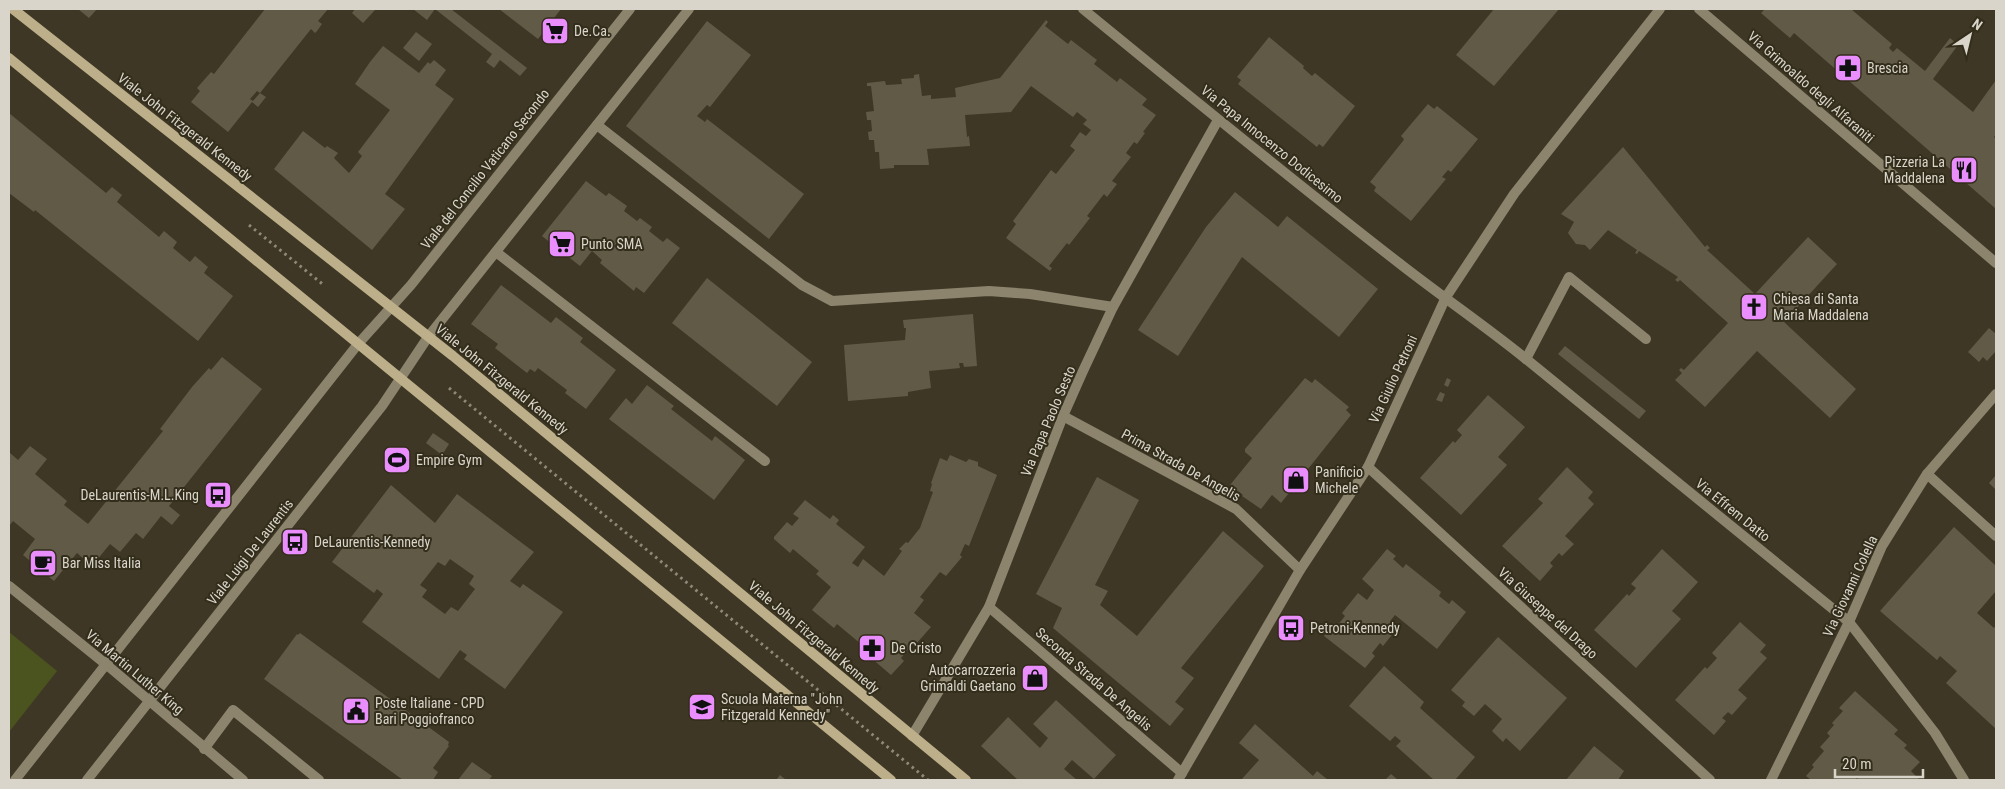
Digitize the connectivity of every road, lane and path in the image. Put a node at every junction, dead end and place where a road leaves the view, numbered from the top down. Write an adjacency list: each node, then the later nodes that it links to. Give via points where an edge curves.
1 (13, 9): 13 (main road, Viale John Fitzgerald Kennedy)
2 (630, 9): 13 (street, Viale del Concilio Vaticano Secondo)
3 (688, 9): 9 (street)
4 (1084, 9): 8 (street, Via Papa Innocenzo Dodicesimo)
5 (1660, 9): 12 (street, Via Giulio Petroni, via 1514,194)
6 (1699, 9): 11 (street, Via Grimoaldo degli Alfaraniti)
7 (9, 58): 17 (main road)
8 (1218, 120): 12 (street, Via Papa Innocenzo Dodicesimo); 14 (street, Via Papa Paolo Sesto)
9 (597, 125): 10 (street); 14 (street, via 802,285 832,301 989,291)
10 (496, 252): 15 (street); 23 (street)
11 (1996, 263)
12 (1446, 297): 18 (street, Via Effrem Datto); 24 (street, Via Giulio Petroni)
13 (392, 307): 15 (main road, Viale John Fitzgerald Kennedy); 17 (street, Viale del Concilio Vaticano Secondo)
14 (1113, 307): 22 (street, Via Papa Paolo Sesto)
15 (428, 337): 19 (street, Viale Luigi De Laurentis); 33 (main road, Viale John Fitzgerald Kennedy)
16 (1646, 339): 18 (street, via 1569,277)
17 (358, 344): 19 (main road); 31 (street)
18 (1526, 359): 30 (street, Via Effrem Datto)
19 (402, 379): 32 (street, Viale Luigi De Laurentis); 40 (main road)
20 (449, 388): 41 (path)
21 (1996, 394): 25 (street, Via Giovanni Colella)
22 (1063, 416): 27 (street, Prima Strada De Angelis, via 1236,510); 29 (street, Via Papa Paolo Sesto)
23 (765, 461)
24 (1368, 467): 27 (street, Via Giulio Petroni); 43 (street, Via Giuseppe del Drago)
25 (1927, 474): 26 (street); 30 (street, Via Giovanni Colella, via 1882,546)
26 (1996, 536)
27 (1300, 570): 35 (street, Via Giulio Petroni)
28 (9, 586): 31 (street, Via Martin Luther King)
29 (989, 607): 33 (street, Via Papa Paolo Sesto); 35 (street, Seconda Strada De Angelis)
30 (1850, 622): 44 (street, Via Giovanni Colella); 45 (street, Via Effrem Datto, via 1935,733)
31 (107, 665): 32 (street, Via Martin Luther King); 36 (street)
32 (150, 702): 34 (street, Via Martin Luther King); 37 (street, Viale Luigi De Laurentis)
33 (912, 736): 42 (main road, Viale John Fitzgerald Kennedy)
34 (204, 749): 38 (street, Via Martin Luther King); 39 (street, via 233,710)
35 (1180, 777)
36 (15, 780)
37 (87, 780)
38 (243, 780)
39 (319, 780)
40 (891, 780)
41 (928, 780)
42 (966, 780)
43 (1710, 780)
44 (1771, 780)
45 (1964, 780)

